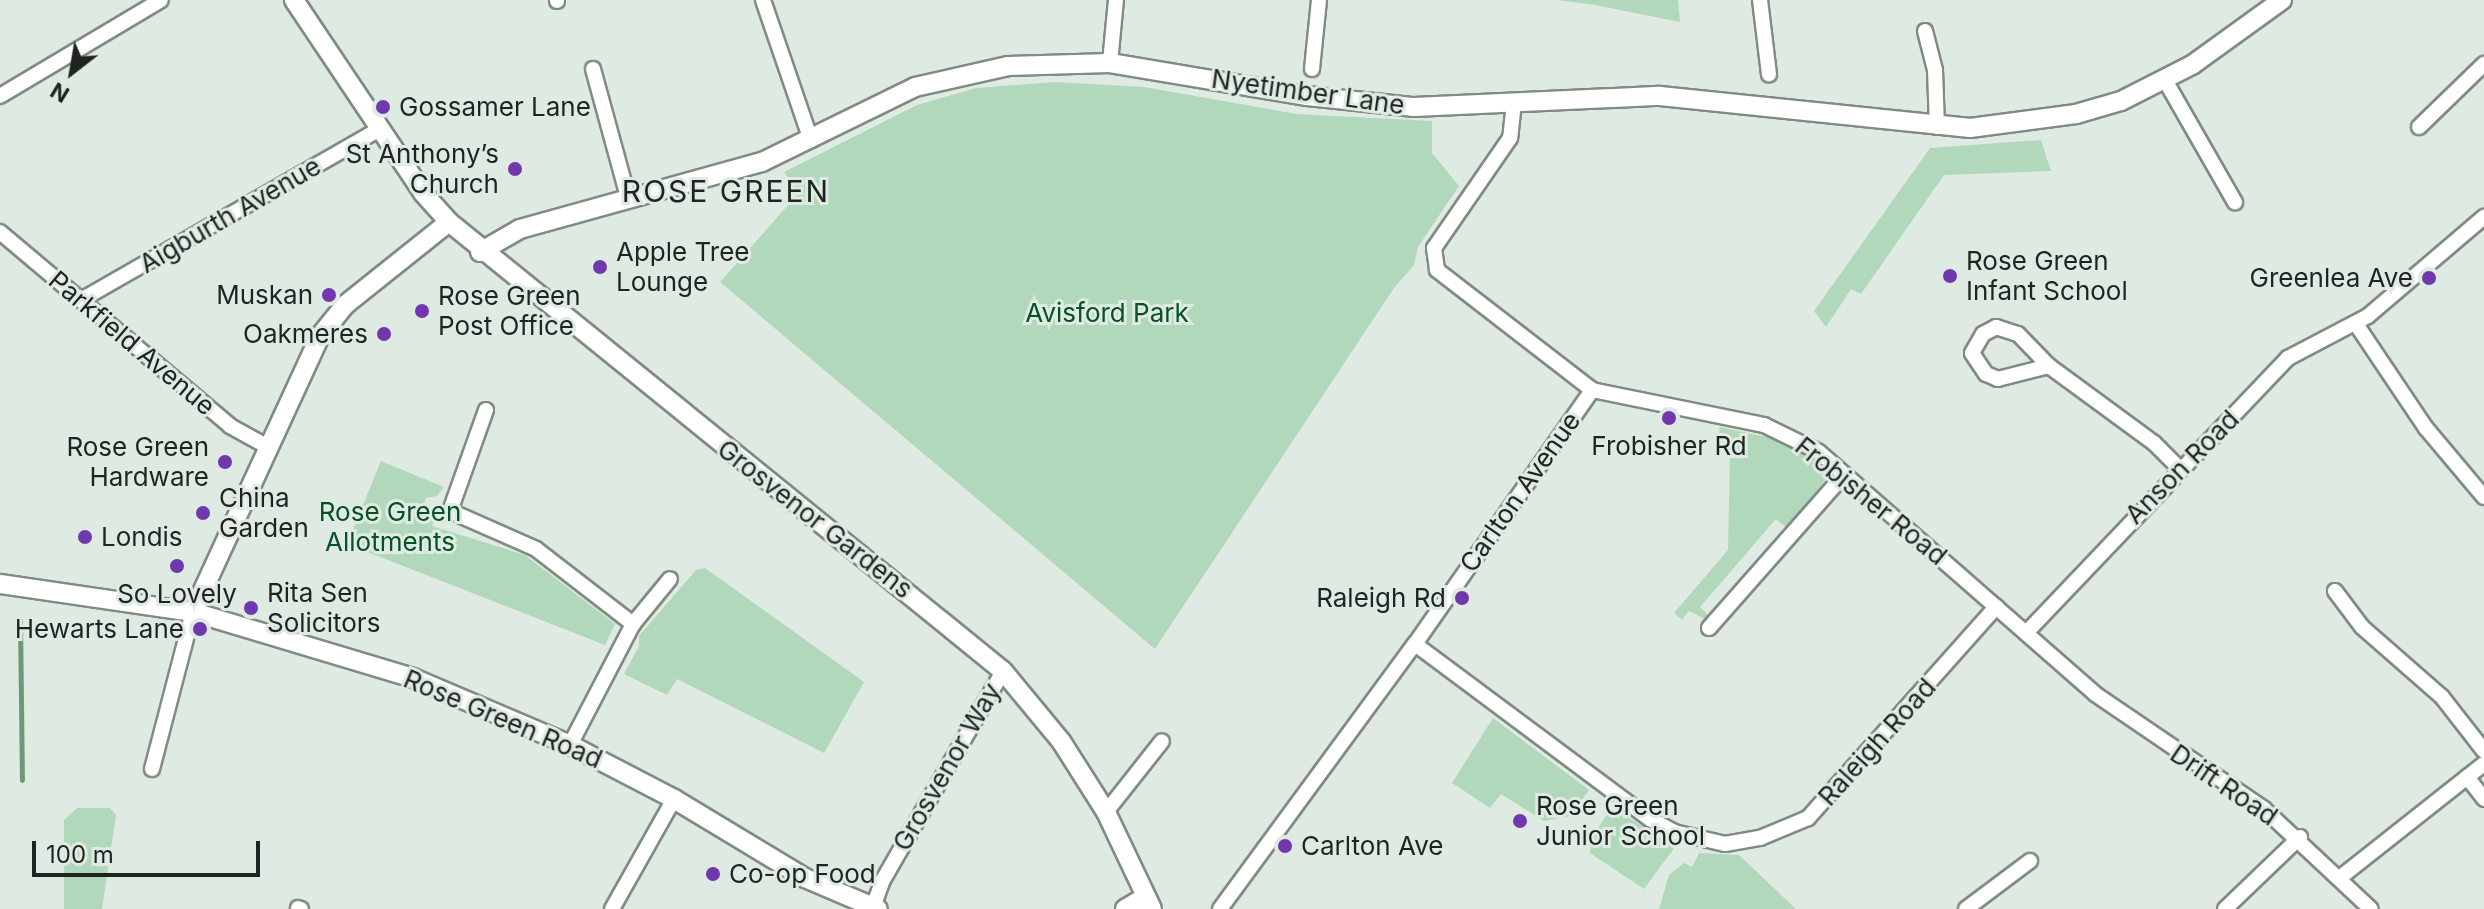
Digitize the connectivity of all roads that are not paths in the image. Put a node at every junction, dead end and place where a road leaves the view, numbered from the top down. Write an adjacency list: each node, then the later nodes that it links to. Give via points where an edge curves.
1 (161, 0): 15 (street)
2 (294, 0): 19 (street)
3 (763, 0): 20 (street)
4 (1116, 0): 9 (street)
5 (1319, 0): 12 (street)
6 (1760, 0): 13 (street)
7 (2282, 0): 14 (street, Nyetimber Lane)
8 (1925, 31): 17 (street, via 1935,70)
9 (1110, 63): 16 (street, Nyetimber Lane, via 1363,103 1414,107); 20 (street, Nyetimber Lane, via 1047,62 964,73 870,106)
10 (2484, 64): 18 (street)
11 (593, 69): 21 (street)
12 (1312, 69)
13 (1769, 74)
14 (2165, 80): 17 (street, Nyetimber Lane, via 2076,114 2017,124); 22 (street)
15 (0, 96)
16 (1514, 102): 17 (street, Nyetimber Lane, via 1660,96); 30 (street, Carlton Avenue, via 1510,138 1434,248 1433,262)
17 (1937, 127)
18 (2419, 127)
19 (379, 129): 24 (street, Grosvenor Gardens); 27 (street, Aigburth Avenue)
20 (811, 140): 21 (street, Nyetimber Lane, via 762,162)
21 (628, 197): 26 (street, Nyetimber Lane, via 520,229)
22 (2235, 202)
23 (2484, 217): 28 (street, Anson Road)
24 (449, 222): 26 (street, Grosvenor Gardens); 32 (street, via 331,320)
25 (0, 232): 27 (street, Parkfield Avenue)
26 (480, 252): 46 (street, Grosvenor Gardens)
27 (81, 300): 32 (street, Parkfield Avenue, via 230,426)
28 (2356, 324): 33 (street, Anson Road, via 2288,358); 35 (street, via 2426,428)
29 (2049, 366): 29 (street, via 2007,328 1983,334 1972,353 1976,364 1998,379); 33 (street, via 2154,443)
30 (1592, 390): 34 (street, Frobisher Road, via 1778,429 1812,447); 44 (street, Carlton Avenue)
31 (486, 410): 41 (street, via 450,511 536,549)
32 (268, 447): 40 (street)
33 (2180, 469): 43 (street, Anson Road)
34 (1844, 475): 39 (street, Frobisher Road); 42 (street)
35 (2484, 497)
36 (670, 579): 41 (street)
37 (0, 584): 40 (street, Rose Green Road)
38 (2335, 591): 49 (street, via 2362,627 2442,697)
39 (1996, 607): 43 (street, Frobisher Road); 44 (street, Raleigh Road, via 1808,818 1760,838 1725,844 1674,832 1650,819)
40 (193, 612): 48 (street, Rose Green Road, via 413,678); 51 (street)
41 (633, 624): 48 (street)
42 (1709, 628)
43 (2026, 633): 45 (street, Frobisher Road)
44 (1415, 644): 63 (street, Carlton Avenue)
45 (2068, 670): 56 (street, Drift Road, via 2130,721)
46 (1003, 671): 55 (street, Grosvenor Gardens, via 1061,741); 60 (street, Grosvenor Way, via 883,880)
47 (1162, 741): 55 (street)
48 (570, 745): 53 (street, Rose Green Road)
49 (2484, 751)
50 (2484, 764): 52 (street)
51 (152, 769)
52 (2467, 777): 54 (street); 58 (street)
53 (674, 799): 60 (street, Rose Green Road, via 805,878); 61 (street)
54 (2484, 799)
55 (1106, 812): 59 (street, Grosvenor Gardens)
56 (2300, 837): 58 (street, Drift Road); 65 (street)
57 (2030, 861): 64 (street)
58 (2342, 876): 66 (street, Drift Road)
59 (1148, 903): 62 (street)
60 (875, 908)
61 (612, 909)
62 (1125, 909)
63 (1220, 909)
64 (1966, 909)
65 (2225, 909)
66 (2371, 909)

